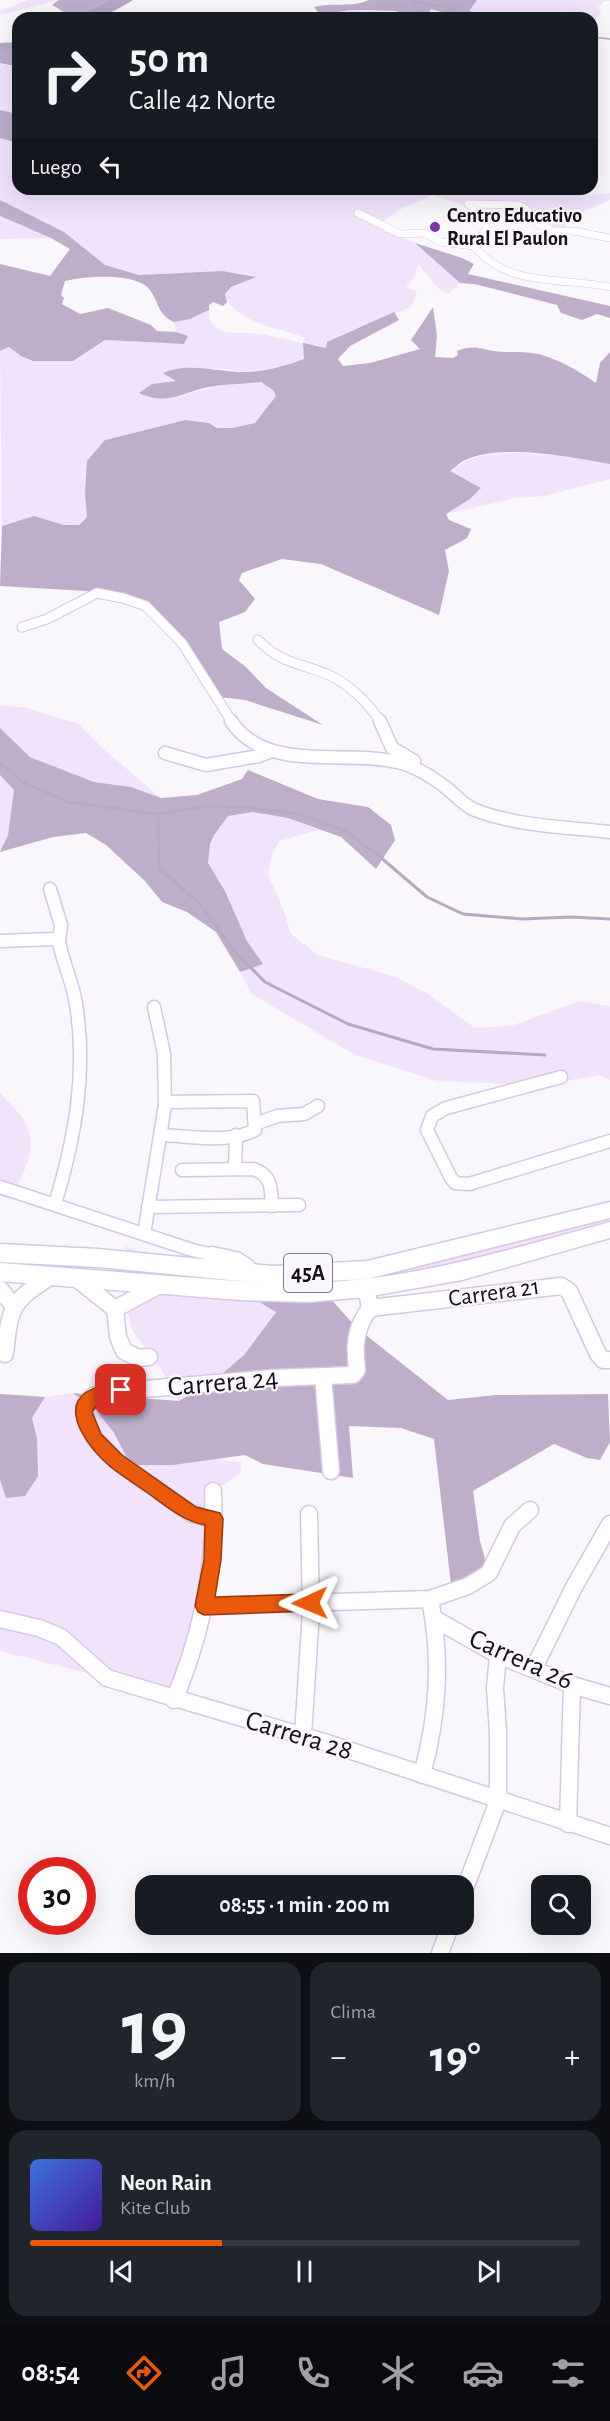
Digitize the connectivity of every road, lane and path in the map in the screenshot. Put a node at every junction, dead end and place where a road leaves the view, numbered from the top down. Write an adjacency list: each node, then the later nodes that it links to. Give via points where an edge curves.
1 (358, 213): 3 (street, via 400,234 424,233 442,242)
2 (610, 238): 3 (street, via 553,231 537,223 519,205 471,203 468,204 486,219 486,229)
3 (474, 246): 4 (street, via 485,261 509,272 552,282)
4 (610, 287)
5 (22, 627): 7 (street, via 47,619 97,593 146,606 182,643 240,734)
6 (258, 640): 9 (street, via 282,659 345,685 380,722 393,750 424,767)
7 (272, 751): 8 (street, via 206,765); 9 (street, via 399,762)
8 (165, 753)
9 (435, 779): 10 (street, via 472,809 523,822)
10 (610, 832)
11 (50, 889): 13 (street, via 62,920)
12 (0, 941): 13 (street)
13 (59, 942): 25 (street, via 76,1003 82,1065 75,1133)
14 (154, 1007): 16 (street, via 165,1060)
15 (561, 1077): 21 (street, via 431,1114 427,1130 451,1178 461,1185 469,1184)
16 (165, 1102): 18 (street, via 253,1101); 20 (street)
17 (318, 1106): 18 (street, via 311,1113 275,1116)
18 (255, 1124): 19 (street, via 251,1134)
19 (236, 1135): 20 (street); 22 (street)
20 (162, 1136): 28 (street)
21 (610, 1141)
22 (235, 1169): 23 (street); 27 (street, via 263,1172 269,1177)
23 (182, 1170)
24 (0, 1187): 25 (street)
25 (55, 1204): 31 (street)
26 (299, 1205): 27 (street)
27 (272, 1206): 28 (street)
28 (148, 1208): 31 (street)
29 (610, 1210): 34 (highway, 45A, via 367,1270)
30 (610, 1230): 39 (highway, 45A, via 462,1271)
31 (144, 1234): 34 (street, via 236,1260 247,1267)
32 (0, 1253): 34 (highway, 45A, via 99,1258)
33 (0, 1272): 35 (highway, 45A)
34 (249, 1274)
35 (53, 1275): 36 (highway, 45A); 40 (street)
36 (74, 1277): 37 (highway, 45A); 42 (street)
37 (160, 1285): 39 (highway, 45A, via 309,1293); 42 (street)
38 (0, 1288): 40 (street)
39 (366, 1288): 41 (street)
40 (12, 1304): 43 (street)
41 (370, 1308): 45 (street, Carrera 21, via 561,1286 569,1291 598,1354 603,1360); 46 (street, Carrera 24, via 361,1317 354,1341 357,1371 353,1375)
42 (115, 1309): 44 (street, via 119,1343 125,1353 136,1359)
43 (5, 1354)
44 (149, 1357)
45 (610, 1359)
46 (323, 1376): 47 (street); 51 (street, Carrera 24, via 121,1390 93,1396 84,1406 95,1439 116,1461 192,1514)
47 (331, 1471)
48 (213, 1491): 51 (street)
49 (530, 1510): 53 (street, via 512,1526 489,1573 468,1586)
50 (309, 1514): 54 (street)
51 (214, 1519): 55 (street, via 213,1560)
52 (610, 1524): 59 (street)
53 (430, 1599): 54 (street); 57 (street)
54 (310, 1603): 55 (street); 63 (street)
55 (204, 1606): 62 (street, via 194,1649)
56 (0, 1619): 62 (street, Carrera 28, via 61,1637 107,1678)
57 (435, 1619): 58 (street, Carrera 26); 64 (street, via 440,1670 438,1696)
58 (498, 1655): 59 (street, Carrera 26); 65 (street)
59 (534, 1668): 60 (street, Carrera 26)
60 (572, 1685): 61 (street, Carrera 26); 66 (street)
61 (610, 1696)
62 (174, 1700): 63 (street, Carrera 28)
63 (303, 1735): 64 (street, Carrera 28)
64 (422, 1774): 65 (street, Carrera 28)
65 (498, 1801): 66 (street, Carrera 28); 68 (street)
66 (568, 1824): 67 (street, Carrera 28)
67 (610, 1836)
68 (470, 1875)
69 (447, 1935): 70 (street)
70 (440, 1953)

